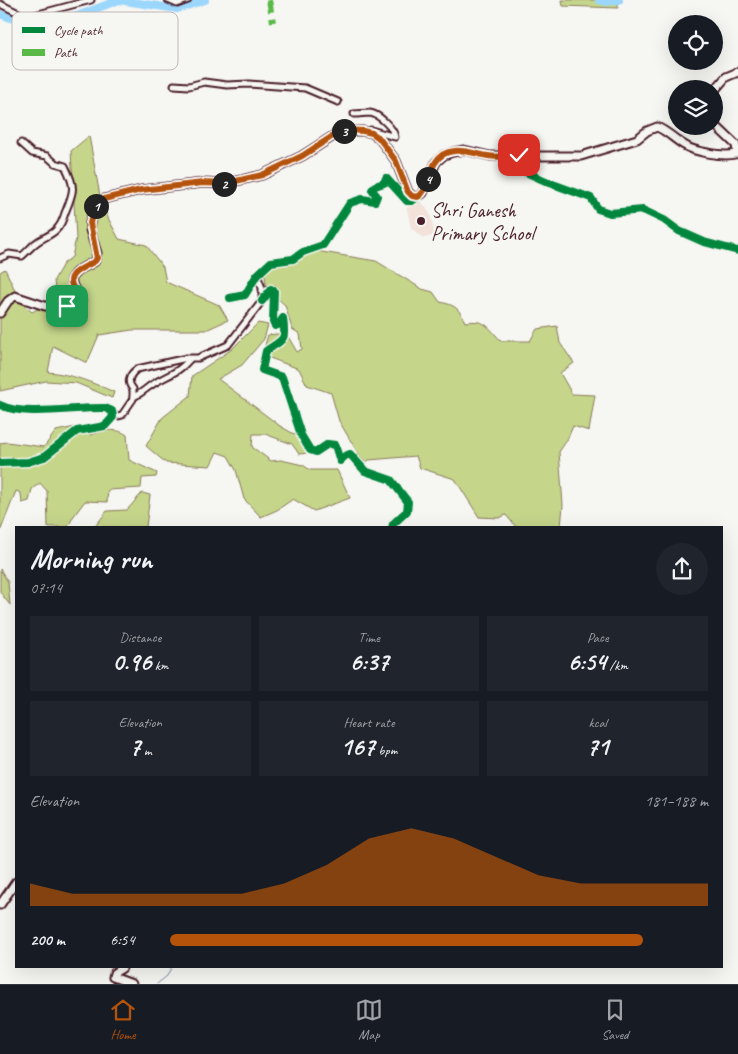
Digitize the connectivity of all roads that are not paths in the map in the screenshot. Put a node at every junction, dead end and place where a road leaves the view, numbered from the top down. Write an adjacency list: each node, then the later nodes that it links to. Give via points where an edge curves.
1 (91, 0): 6 (street)
2 (168, 0): 3 (street, via 177,4)
3 (188, 0)
4 (0, 4): 5 (street)
5 (17, 12)
6 (47, 12)
7 (738, 72): 8 (main road)
8 (723, 80)
9 (174, 85): 10 (street, via 204,82 227,86 249,84 305,88)
10 (338, 102)
11 (354, 114): 12 (street, via 375,115 392,128 395,137 373,130)
12 (363, 131): 18 (main road, via 372,133 383,143 396,161 408,192); 24 (main road, via 341,131 262,175 223,184 141,190 104,199 94,208 90,223 97,253 95,261 72,276 80,306 45,306 16,296)
13 (723, 133): 15 (main road, via 736,145 735,154 688,148)
14 (668, 134): 17 (main road, via 657,127 637,139 581,156)
15 (669, 135)
16 (20, 143): 20 (street, via 32,153 47,156 65,166 72,180 71,202 56,230 40,239 22,256 9,254)
17 (501, 157): 18 (main road, via 464,150 444,155 436,162 423,193); 19 (street, via 553,185 591,198 598,209 610,213 643,210 704,242)
18 (418, 197): 21 (street, via 412,202 407,201 386,178 384,184 372,190 377,196 375,201 362,199 350,203 323,245 294,259 271,262)
19 (738, 251)
20 (0, 258)
21 (257, 275): 22 (street, via 245,295); 23 (street)
22 (230, 298)
23 (262, 301): 25 (street, via 228,346); 30 (street, via 271,289 274,291 273,322 278,325 283,318 285,335 266,350 262,370 282,377 301,435 310,450 316,452 328,444 335,444 340,461 350,454 365,471 391,480 408,502 407,511)
24 (0, 313)
25 (190, 358): 26 (street, via 177,372); 26 (street, via 137,368 129,379)
26 (133, 397): 28 (street, via 122,415)
27 (0, 405): 28 (street, via 30,411 104,408 112,411)
28 (113, 417): 29 (street, via 105,426 77,431 44,457 28,462)
29 (0, 462)
30 (392, 526)
31 (15, 883): 32 (main road)
32 (0, 904)
33 (122, 968): 34 (main road, via 114,973 113,978)
34 (132, 984)

